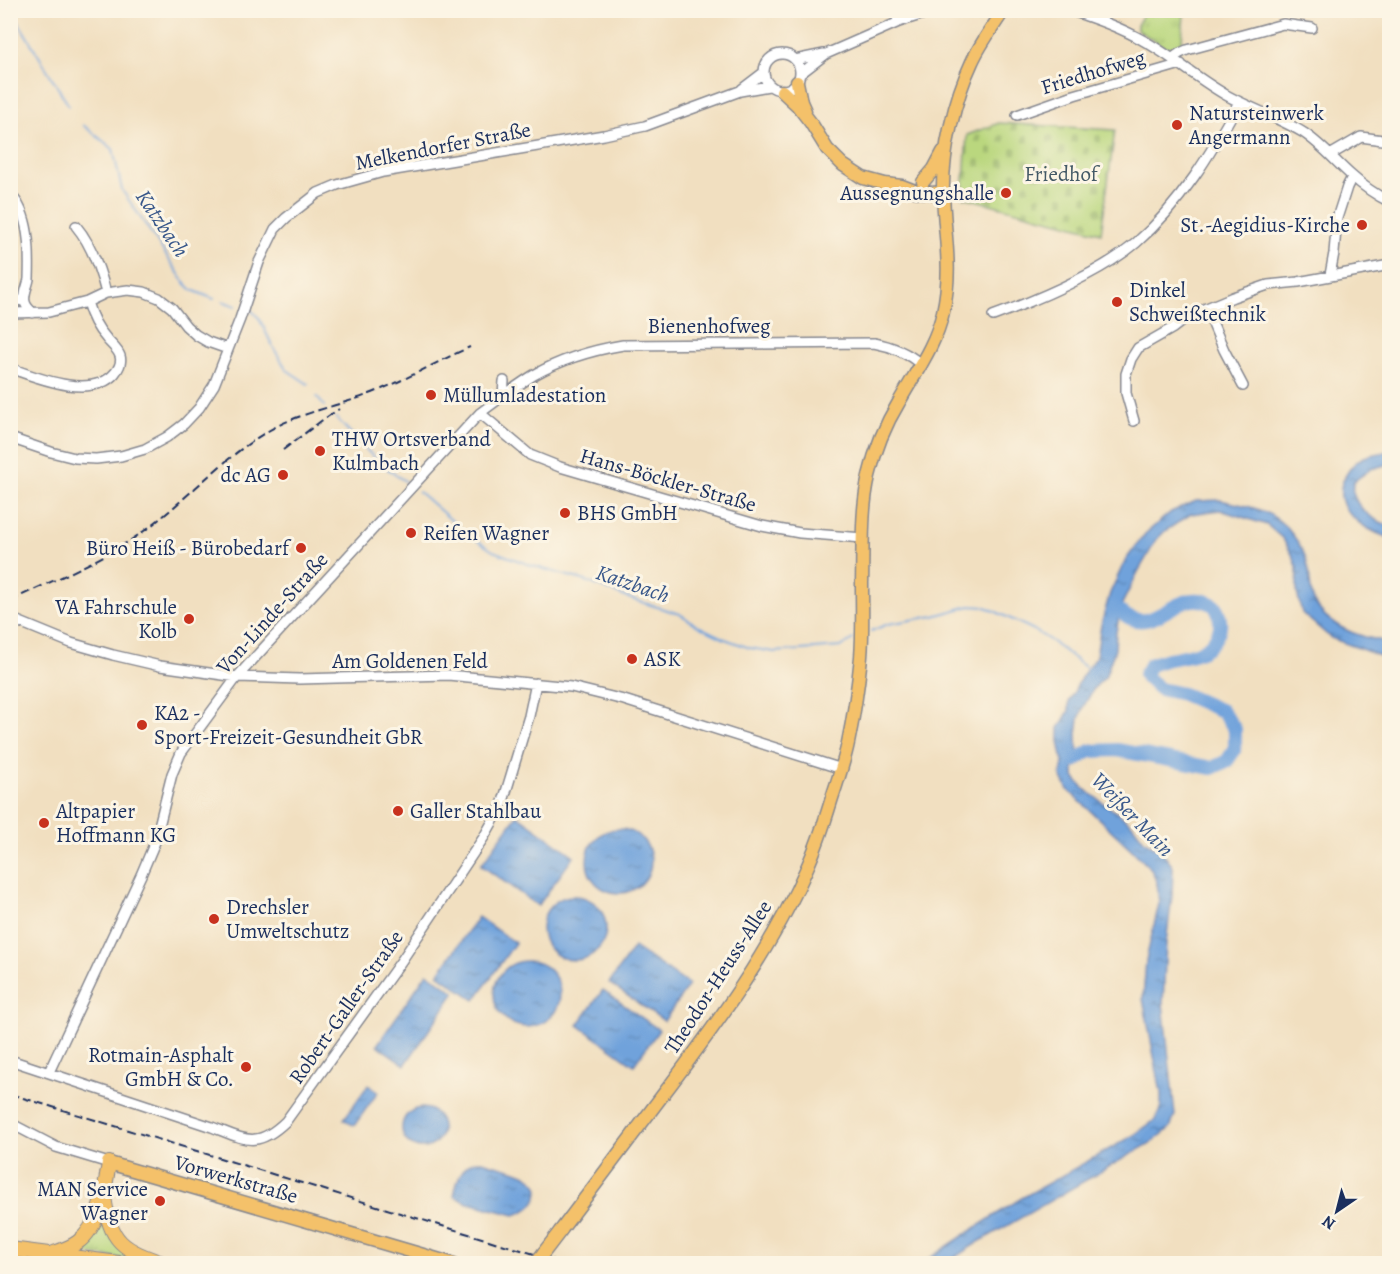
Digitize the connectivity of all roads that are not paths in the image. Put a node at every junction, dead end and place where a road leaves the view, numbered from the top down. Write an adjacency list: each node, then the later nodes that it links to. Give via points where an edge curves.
1 (894, 10): 5 (street)
2 (936, 10): 5 (street)
3 (1004, 10): 19 (main road, via 961,87)
4 (1070, 10): 9 (street, via 1130,33)
5 (899, 22): 7 (street)
6 (1312, 28): 9 (street, Friedhofweg, via 1283,24 1187,50 1180,53)
7 (826, 54): 8 (street); 11 (street)
8 (795, 60): 10 (street, via 785,54 774,55 766,62); 11 (street)
9 (1177, 61): 15 (street); 16 (street, Friedhofweg)
10 (763, 73): 12 (street); 13 (street, Melkendorfer Straße)
11 (799, 78): 14 (street, via 791,88); 17 (main road, via 801,102)
12 (769, 86): 13 (street, Melkendorfer Straße); 14 (street)
13 (740, 91): 38 (street, Melkendorfer Straße, via 645,126 383,172 318,193 275,229)
14 (782, 91): 17 (main road)
15 (1239, 102): 20 (street, via 1288,124); 37 (street, via 1173,204 1135,244 1059,289)
16 (1017, 115)
17 (811, 123): 23 (main road, via 827,149 843,165 862,178)
18 (1389, 141): 20 (street, via 1361,137)
19 (947, 142): 22 (main road); 24 (main road, Theodor-Heuss-Allee)
20 (1330, 155): 21 (street)
21 (1352, 177): 26 (street); 29 (street, via 1337,218)
22 (923, 182): 23 (main road); 24 (main road)
23 (902, 186): 24 (main road, via 923,192)
24 (943, 188): 39 (main road, Theodor-Heuss-Allee, via 947,294 943,316)
25 (10, 194): 32 (street, via 22,211 28,233 29,281)
26 (1389, 202)
27 (76, 226): 30 (street, via 94,254)
28 (1389, 265): 29 (street)
29 (1330, 275): 34 (street, via 1268,285)
30 (106, 293): 33 (street); 38 (street, via 128,290 159,298 196,335)
31 (10, 299): 32 (street)
32 (24, 301): 36 (street)
33 (87, 302): 36 (street); 40 (street, via 97,327 120,356 120,365 110,378 86,386 62,385)
34 (1206, 308): 42 (street); 45 (street, via 1138,348 1126,374 1126,393)
35 (10, 313): 36 (street)
36 (33, 313)
37 (993, 316)
38 (228, 349): 46 (street, Melkendorfer Straße, via 214,385 199,408 167,437 145,449 121,456 75,458)
39 (922, 365): 43 (street, Bienenhofweg, via 874,343 623,345 567,360 535,374); 47 (main road, Theodor-Heuss-Allee, via 878,445 868,478)
40 (10, 368)
41 (504, 381): 43 (street)
42 (1243, 386)
43 (503, 396): 44 (street, Von-Linde-Straße)
44 (480, 413): 47 (street, Hans-Böckler-Straße, via 530,455 560,467 762,526); 49 (street, Von-Linde-Straße)
45 (1134, 421)
46 (10, 438)
47 (863, 538): 51 (main road, Theodor-Heuss-Allee, via 861,654)
48 (10, 618): 49 (street, Am Goldenen Feld, via 113,655)
49 (237, 677): 50 (street, Am Goldenen Feld, via 299,680 448,675); 53 (street, Von-Linde-Straße, via 181,753 141,875)
50 (536, 683): 51 (street, Am Goldenen Feld, via 624,700); 53 (street, Robert-Galler-Straße, via 505,794 484,837 402,960 275,1132 262,1139 245,1140)
51 (842, 769): 64 (main road, Theodor-Heuss-Allee, bridge, via 806,870 774,934 700,1047)
52 (10, 1060): 53 (street, Robert-Galler-Straße)
53 (49, 1072)
54 (10, 1123): 55 (street, Vorwerkstraße, via 56,1147)
55 (109, 1163): 56 (highway); 63 (main road, Vorwerkstraße)
56 (104, 1195): 58 (highway, via 85,1237); 62 (highway, via 110,1227 123,1245)
57 (10, 1249): 58 (highway)
58 (51, 1254): 61 (highway)
59 (10, 1263): 60 (highway)
60 (16, 1263)
61 (126, 1263)
62 (165, 1263)
63 (454, 1263)
64 (535, 1263)

